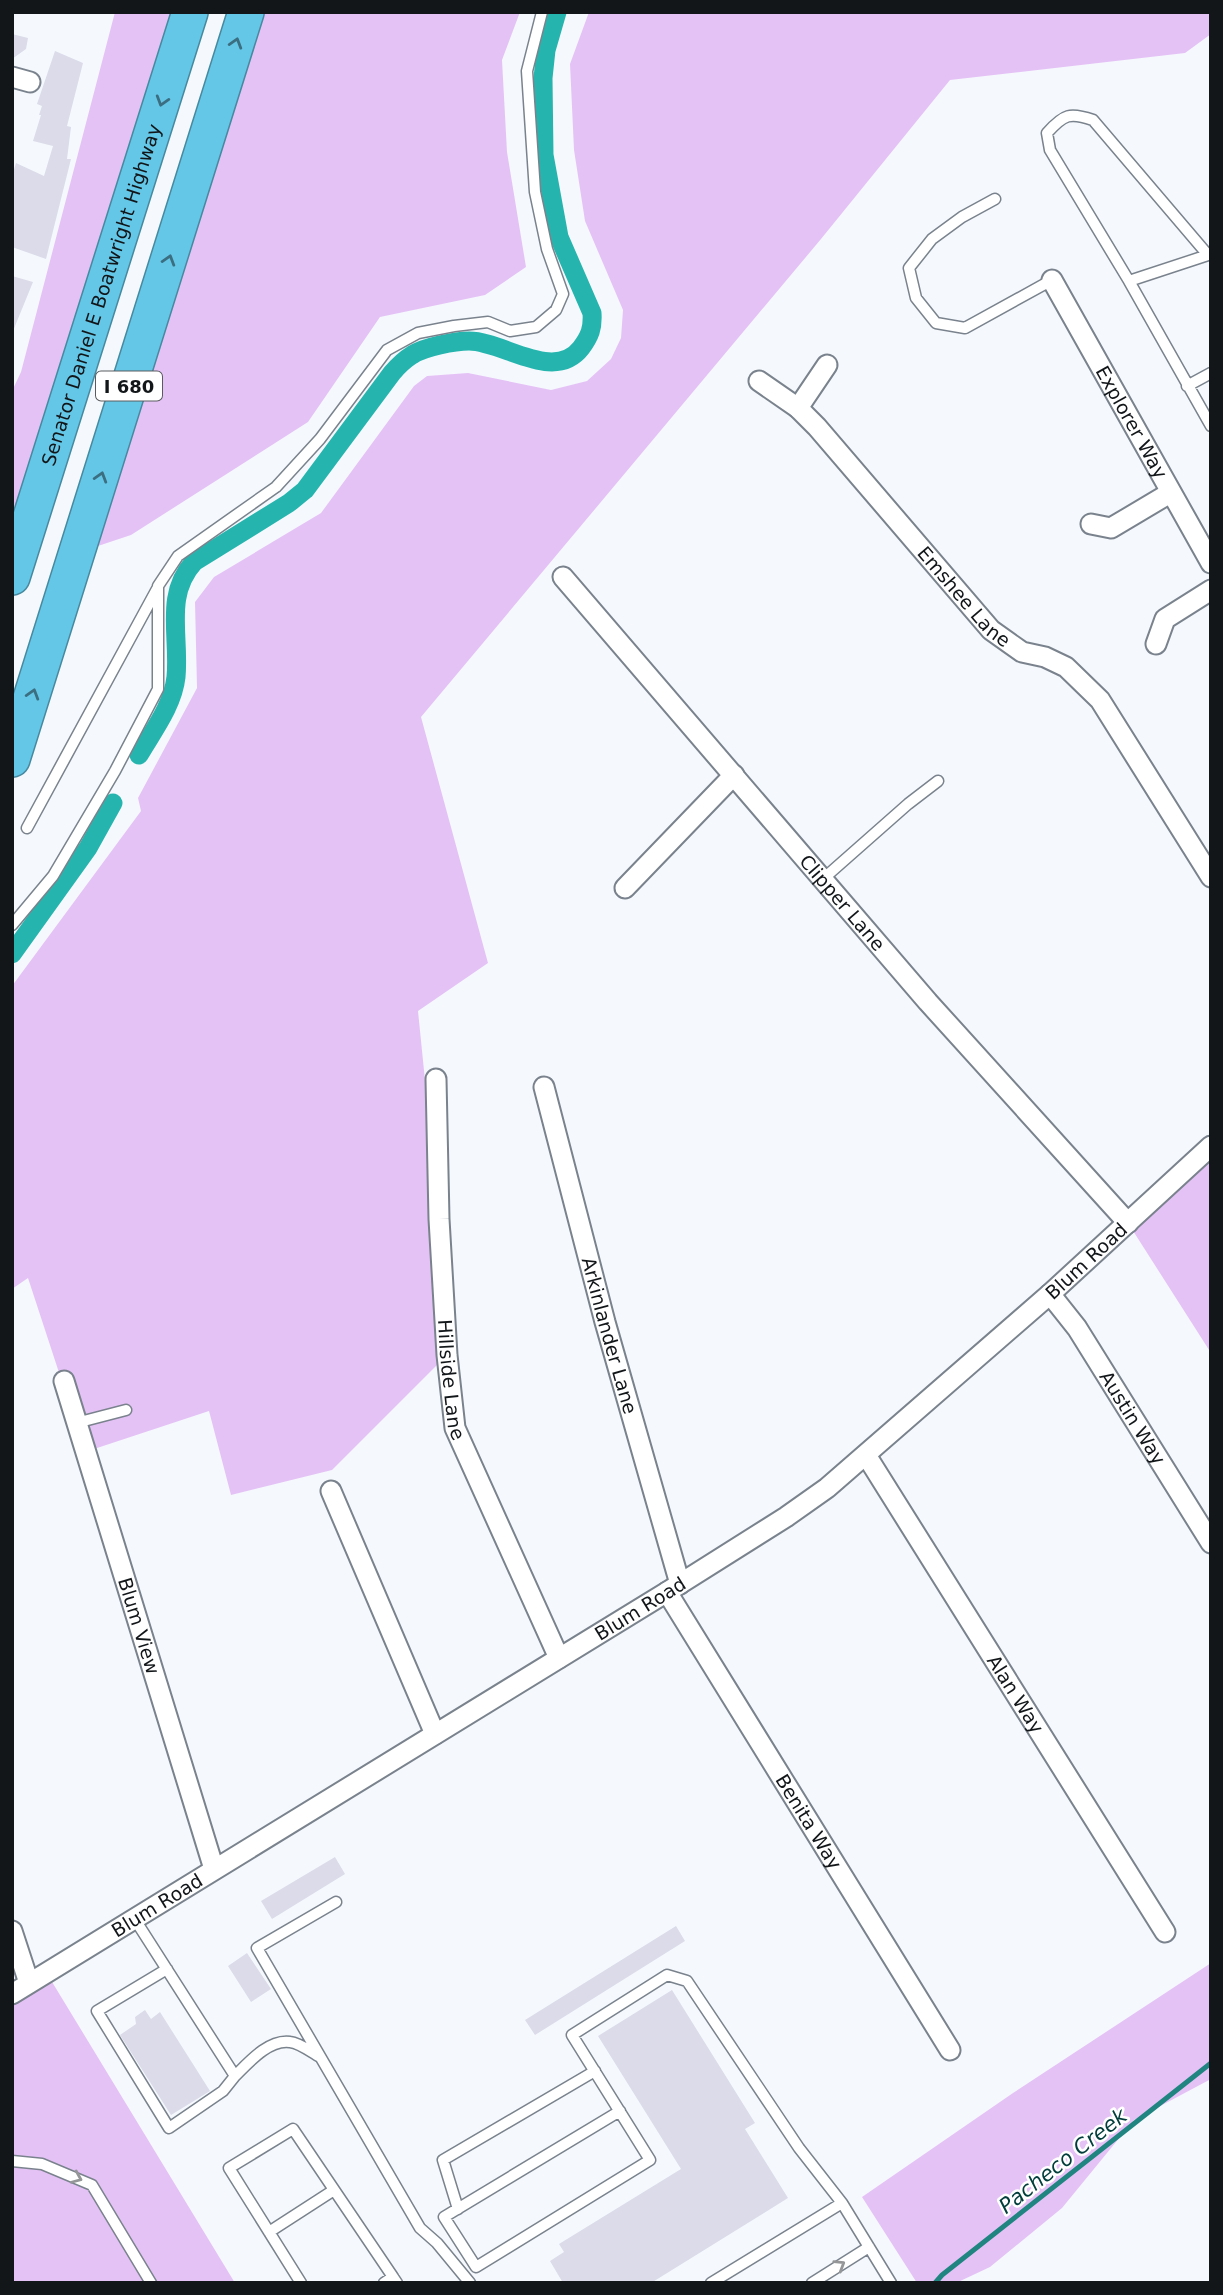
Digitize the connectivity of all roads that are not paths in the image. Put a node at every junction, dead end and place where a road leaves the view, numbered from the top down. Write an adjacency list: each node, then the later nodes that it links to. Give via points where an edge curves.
1 (190, 12): 16 (highway, Senator Daniel E Boatwright Highway / I 680, one-way to 16)
2 (246, 12): 21 (highway, I 680, one-way to 2)
3 (542, 12): 18 (lane, via 527,71 535,192 547,249 563,294 556,310 536,327 510,331 488,322 454,326 418,333 387,350 320,439 276,487 178,556)
4 (995, 198): 5 (lane, via 932,239 909,268 916,298 936,323 965,328)
5 (1052, 281): 13 (street, Explorer Way)
6 (1129, 281): 6 (lane, via 1050,150 1047,133 1059,119 1077,115 1093,120 1208,255); 10 (lane)
7 (827, 365): 11 (street)
8 (1211, 373): 10 (lane)
9 (759, 381): 11 (street, Emshee Lane)
10 (1187, 386): 12 (lane)
11 (798, 408): 25 (street, Emshee Lane, via 990,630 1022,652 1066,667 1100,700)
12 (1211, 426)
13 (1170, 494): 14 (street, via 1111,528); 15 (street, Explorer Way)
14 (1091, 524)
15 (1211, 563)
16 (12, 577)
17 (563, 577): 22 (street, Clipper Lane)
18 (159, 586): 24 (lane); 28 (lane, via 158,689 53,876)
19 (1211, 590): 20 (street, via 1166,619)
20 (1156, 644)
21 (12, 759)
22 (734, 775): 26 (street, Clipper Lane); 27 (street)
23 (938, 781): 26 (lane)
24 (27, 828)
25 (1211, 877)
26 (823, 879): 32 (street, Clipper Lane)
27 (625, 888)
28 (12, 925)
29 (436, 1079): 41 (street, Hillside Lane, via 439,1219 454,1428)
30 (544, 1087): 40 (street, Arkinlander Lane)
31 (1211, 1146): 32 (street, Blum Road)
32 (1128, 1223): 33 (street, Blum Road)
33 (1050, 1294): 37 (street, Blum Road); 39 (street, Austin Way, via 1077,1328)
34 (64, 1381): 36 (street, Blum View)
35 (126, 1410): 36 (lane)
36 (76, 1423): 43 (street, Blum View)
37 (866, 1455): 40 (street, Blum Road, via 786,1517); 47 (street, Alan Way)
38 (331, 1491): 42 (street)
39 (1211, 1543)
40 (674, 1588): 41 (street, Blum Road); 50 (street, Benita Way)
41 (559, 1658): 42 (street, Blum Road)
42 (435, 1734): 43 (street, Blum Road)
43 (214, 1869): 45 (street, Blum Road)
44 (336, 1902): 51 (lane, via 257,1948)
45 (134, 1918): 48 (lane); 49 (street, Blum Road)
46 (12, 1931): 49 (street)
47 (1165, 1932)
48 (167, 1969): 53 (lane); 53 (lane, via 97,2011 169,2128 223,2091)
49 (20, 1988)
50 (950, 2050)
51 (320, 2057): 53 (lane, via 292,2042 278,2042); 65 (lane, via 421,2228)
52 (595, 2071): 54 (lane); 57 (lane, via 572,2035 667,1975 687,1981 799,2148); 58 (lane, via 443,2160)
53 (235, 2076)
54 (620, 2111): 58 (lane); 61 (lane, via 650,2160)
55 (12, 2161): 63 (lane, one-way to 63, via 42,2164 92,2185)
56 (334, 2190): 59 (lane); 59 (lane, via 293,2129 229,2168); 62 (lane)
57 (842, 2203): 60 (lane); 66 (lane)
58 (458, 2209): 61 (lane, via 444,2217)
59 (269, 2232): 64 (lane)
60 (869, 2247): 67 (lane, one-way to 60); 68 (lane)
61 (476, 2267): 65 (lane)
62 (391, 2281)
63 (151, 2283)
64 (301, 2283)
65 (473, 2283)
66 (710, 2283)
67 (812, 2283)
68 (891, 2283)

